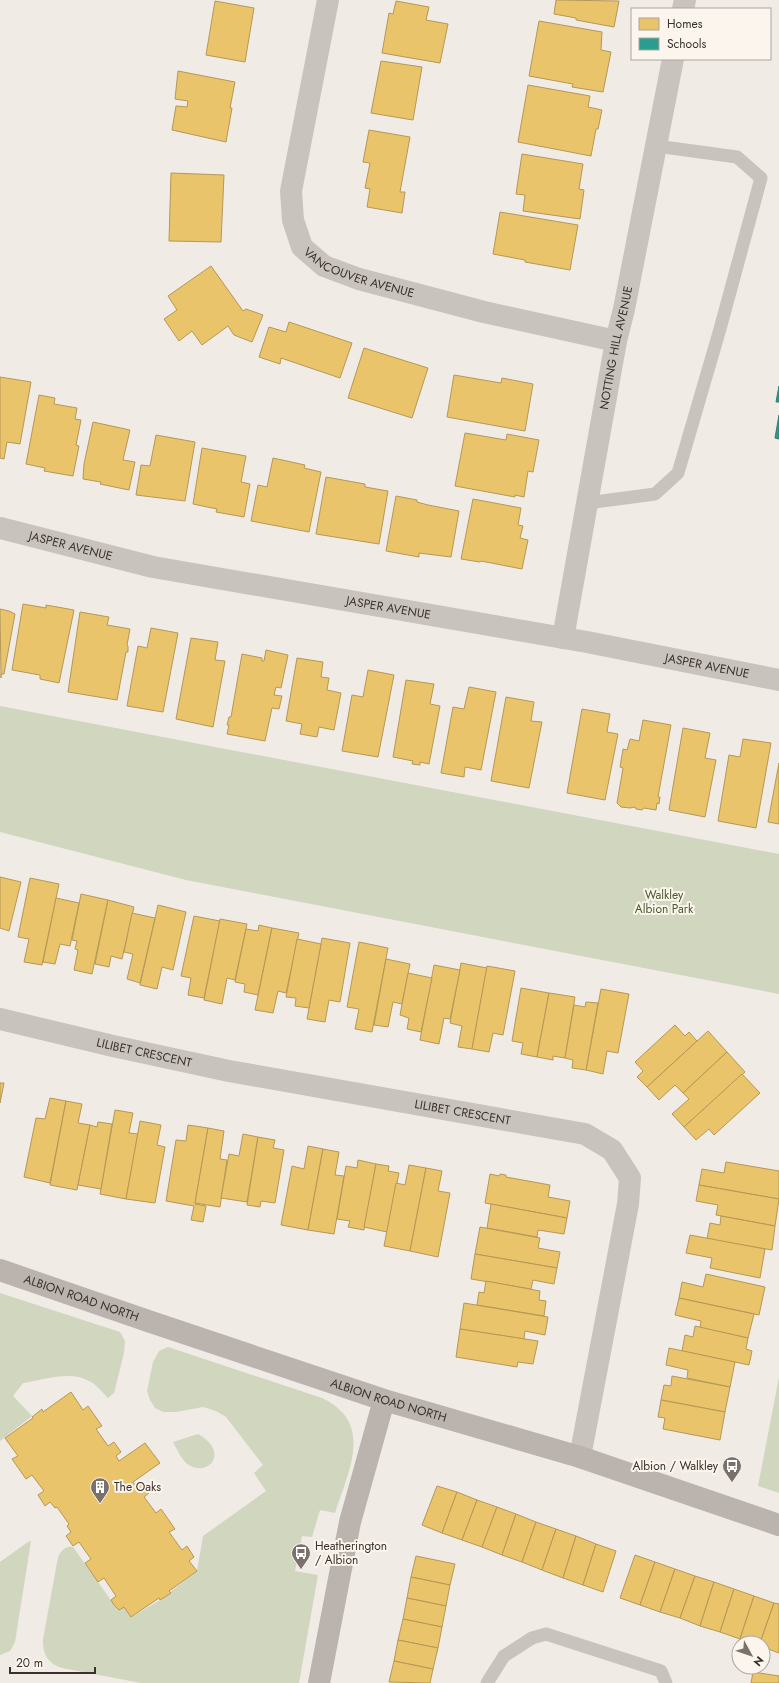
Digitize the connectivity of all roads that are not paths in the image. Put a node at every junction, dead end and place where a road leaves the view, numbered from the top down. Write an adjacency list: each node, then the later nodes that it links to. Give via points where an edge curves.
1 (328, 0): 4 (street, VANCOUVER AVENUE, via 291,191 293,220 302,247 324,266 359,279 484,312)
2 (673, 60): 3 (street, NOTTING HILL AVENUE)
3 (656, 146): 4 (street, NOTTING HILL AVENUE); 5 (lane, via 737,157 761,178 678,473 655,494)
4 (616, 341): 5 (street, NOTTING HILL AVENUE)
5 (587, 503): 7 (street, NOTTING HILL AVENUE)
6 (0, 528): 7 (street, JASPER AVENUE, via 153,567)
7 (564, 638): 8 (street, JASPER AVENUE)
8 (779, 680)
9 (0, 1019): 12 (street, LILIBET CRESCENT, via 229,1071 585,1134 612,1150 630,1178 630,1185)
10 (0, 1270): 11 (street, ALBION ROAD NORTH)
11 (384, 1400): 12 (street, ALBION ROAD NORTH); 14 (street, via 350,1522)
12 (580, 1457): 13 (street, ALBION ROAD NORTH)
13 (779, 1525)
14 (319, 1683)
15 (487, 1683): 16 (lane, via 504,1656 532,1638 546,1634 661,1671)
16 (666, 1683)

